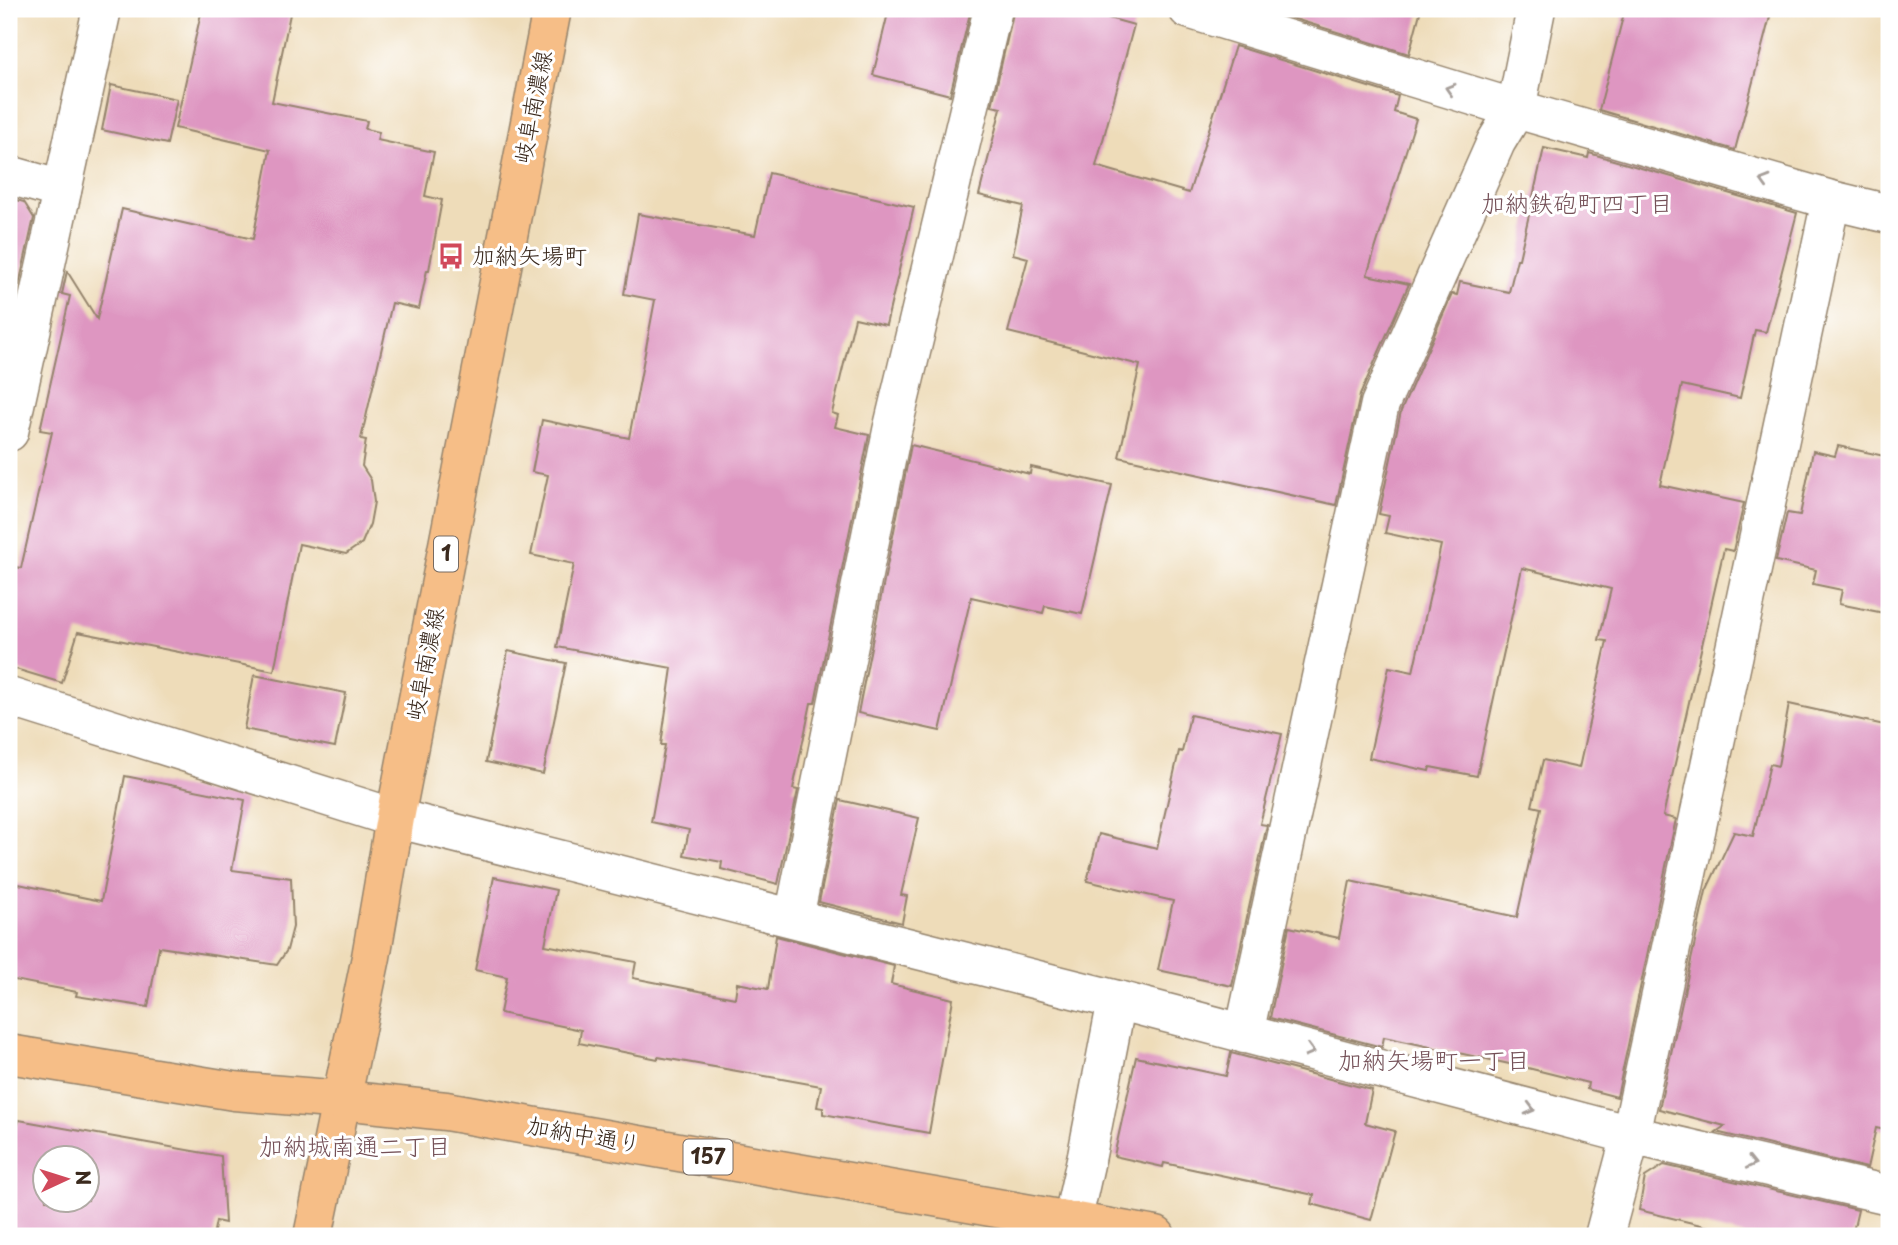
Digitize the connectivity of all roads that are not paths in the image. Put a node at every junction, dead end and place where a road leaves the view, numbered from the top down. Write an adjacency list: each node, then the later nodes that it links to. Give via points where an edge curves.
1 (102, 9): 8 (street)
2 (552, 9): 13 (main road, 岐阜南濃線 / 1)
3 (993, 9): 14 (street, via 892,431)
4 (1188, 9): 6 (street, one-way to 4)
5 (1536, 9): 6 (street)
6 (1516, 109): 9 (street, one-way to 6); 16 (street, via 1496,142 1380,404)
7 (9, 175): 8 (street)
8 (62, 190): 11 (street)
9 (1831, 200): 10 (street); 19 (street)
10 (1889, 214)
11 (9, 432)
12 (9, 697): 13 (street)
13 (395, 818): 14 (street); 18 (main road, 岐阜南濃線 / 1)
14 (794, 918): 15 (street)
15 (1117, 1000): 16 (street); 21 (street)
16 (1244, 1034): 19 (street, one-way to 19)
17 (9, 1054): 18 (main road, 加納中通り / 157, via 233,1091)
18 (342, 1100): 21 (main road, 加納中通り / 157, via 446,1111); 22 (main road, 岐阜南濃線 / 1)
19 (1631, 1135): 20 (street, one-way to 20); 24 (street)
20 (1889, 1195)
21 (1071, 1228): 23 (main road, 加納中通り / 157)
22 (313, 1236)
23 (1156, 1236)
24 (1604, 1236)

